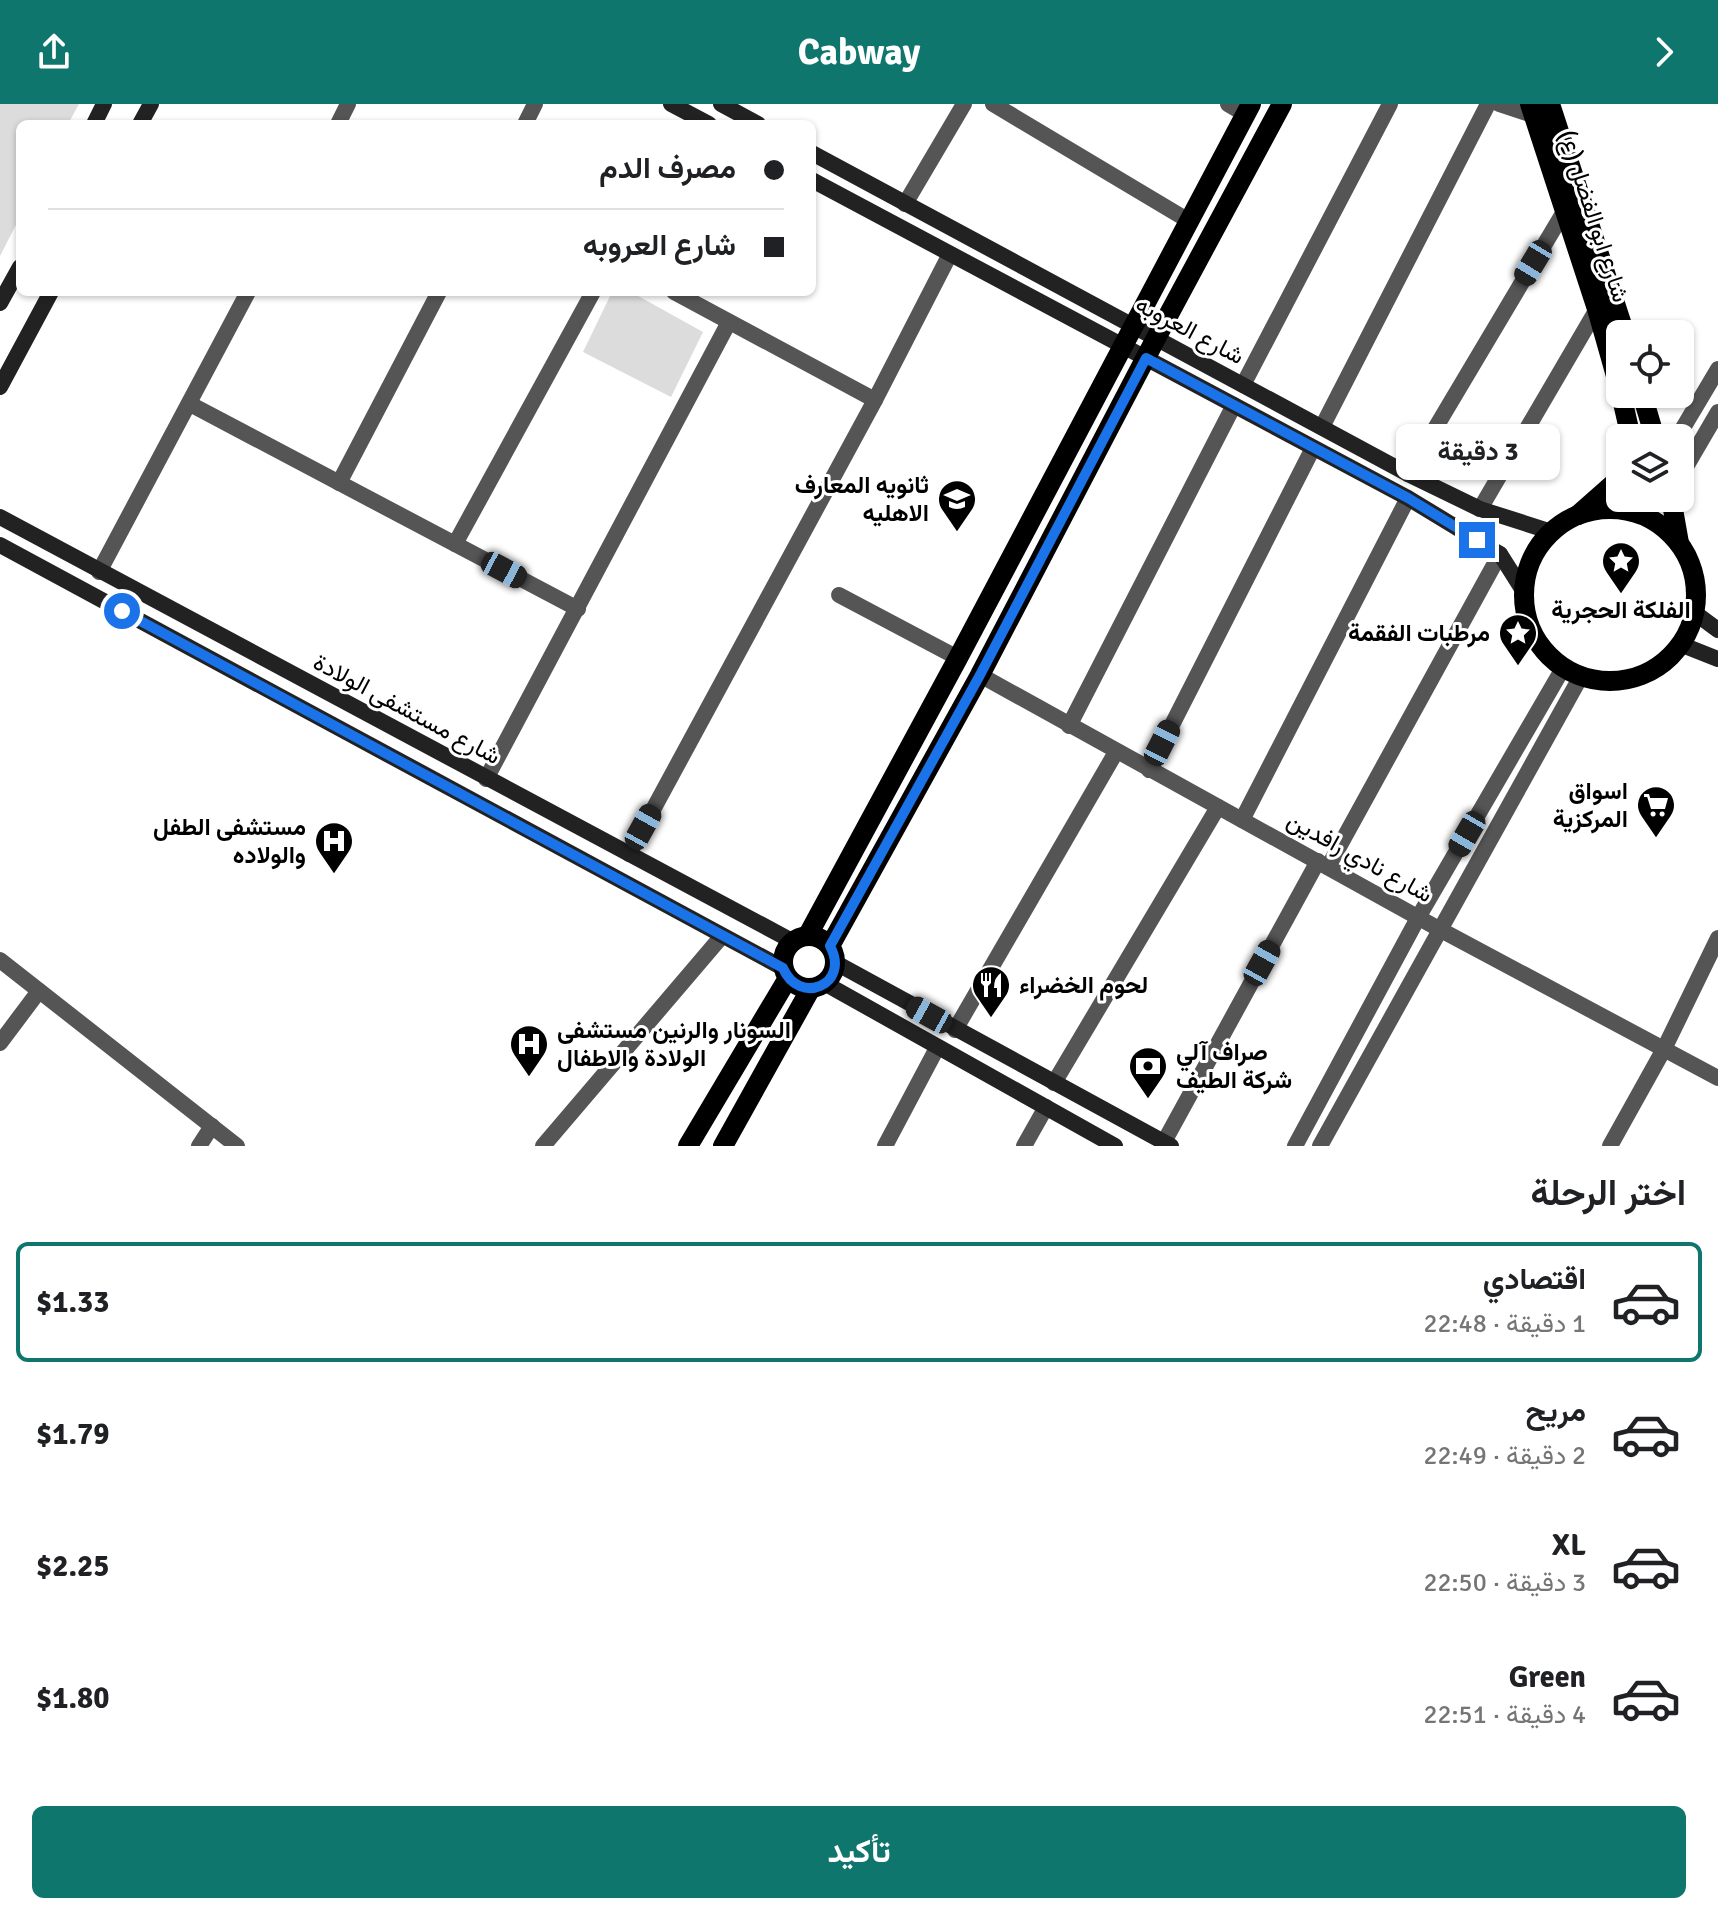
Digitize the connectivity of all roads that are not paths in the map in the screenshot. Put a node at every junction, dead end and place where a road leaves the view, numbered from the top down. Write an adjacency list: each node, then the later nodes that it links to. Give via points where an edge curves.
1 (671, 104): 11 (main road)
2 (721, 104): 12 (main road)
3 (964, 104): 15 (street)
4 (993, 104): 17 (street)
5 (1282, 104): 32 (main road)
6 (1390, 104): 34 (street)
7 (1488, 104): 41 (street)
8 (1499, 104): 10 (street)
9 (1241, 107): 17 (main road)
10 (1538, 108): 16 (main road, شارع ابو الفضل (ع)); 27 (main road, شارع ابو الفضل (ع))
11 (701, 120)
12 (751, 120)
13 (816, 155): 15 (main road, شارع العروبه)
14 (816, 182): 18 (main road, شارع العروبه)
15 (905, 204): 29 (main road, شارع العروبه)
16 (1565, 210): 26 (main road, شارع ابو الفضل (ع)); 44 (street)
17 (1189, 221): 29 (main road)
18 (950, 254): 31 (main road, شارع العروبه); 36 (street)
19 (16, 277): 25 (main road)
20 (48, 296): 35 (main road)
21 (241, 296): 37 (street)
22 (437, 296): 45 (street)
23 (591, 296): 55 (street)
24 (681, 296): 28 (street)
25 (0, 303)
26 (1597, 309): 30 (main road, شارع ابو الفضل (ع)); 48 (street)
27 (1620, 320)
28 (729, 322): 36 (street); 62 (street)
29 (1133, 328): 31 (main road); 32 (main road, شارع العروبه)
30 (1606, 341)
31 (1122, 346): 32 (main road, شارع العروبه); 66 (main road)
32 (1150, 349): 34 (main road, شارع العروبه); 38 (main road, شارع العروبه); 69 (main road)
33 (1718, 369): 40 (street)
34 (1243, 385): 41 (main road, شارع العروبه)
35 (0, 387)
36 (875, 400): 78 (street)
37 (190, 404): 45 (street); 59 (street)
38 (1234, 405): 42 (main road, شارع العروبه); 72 (street)
39 (1718, 412): 43 (street)
40 (1685, 424)
41 (1322, 427): 44 (main road, شارع العروبه)
42 (1313, 448): 47 (main road, شارع العروبه); 74 (street)
43 (1694, 453)
44 (1408, 474): 48 (main road, شارع العروبه)
45 (339, 483): 55 (street)
46 (1606, 490): 53 (main road)
47 (1408, 498): 58 (main road, شارع العروبه); 77 (street)
48 (1480, 509): 54 (main road, شارع العروبه)
49 (1606, 509): 53 (main road)
50 (1638, 512): 57 (main road, via 1661,524)
51 (1674, 512): 57 (main road)
52 (0, 517): 59 (main road, شارع مستشفى الولادة)
53 (1575, 517): 54 (main road)
54 (1552, 532): 60 (main road, via 1529,567)
55 (455, 544): 62 (street)
56 (0, 545): 71 (main road, شارع مستشفى الولادة)
57 (1680, 547): 63 (main road, via 1695,583)
58 (1500, 554): 60 (main road, شارع العروبه); 79 (street)
59 (99, 572): 70 (main road, شارع مستشفى الولادة)
60 (1524, 592): 68 (main road, via 1533,634)
61 (839, 595): 66 (street)
62 (578, 609): 75 (street)
63 (1695, 613): 64 (main road); 65 (main road)
64 (1718, 630)
65 (1680, 644): 67 (main road); 68 (main road, via 1635,676 1601,681)
66 (958, 658): 83 (main road)
67 (1718, 659)
68 (1571, 674): 80 (street); 81 (street)
69 (980, 675): 72 (street, شارع نادي رافدين); 85 (main road)
70 (343, 702): 71 (main road); 75 (main road, شارع مستشفى الولادة)
71 (328, 724): 82 (main road, شارع مستشفى الولادة)
72 (1069, 726): 73 (street, شارع نادي رافدين)
73 (1116, 752): 74 (street, شارع نادي رافدين); 90 (street)
74 (1149, 770): 76 (street, شارع نادي رافدين)
75 (486, 779): 78 (main road, شارع مستشفى الولادة)
76 (1218, 807): 77 (street, شارع نادي رافدين); 95 (street)
77 (1242, 820): 79 (street, شارع نادي رافدين)
78 (629, 854): 83 (main road, شارع مستشفى الولادة)
79 (1323, 864): 80 (street, شارع نادي رافدين); 98 (street)
80 (1419, 916): 81 (street, شارع نادي رافدين); 107 (street)
81 (1439, 929): 93 (street, شارع نادي رافدين); 108 (street)
82 (722, 936): 87 (main road, شارع مستشفى الولادة); 101 (street)
83 (800, 938): 85 (main road, via 822,938); 87 (main road, via 785,951)
84 (1718, 938): 93 (street)
85 (833, 954): 88 (main road, via 833,973); 90 (main road)
86 (0, 960): 89 (street)
87 (786, 973): 88 (main road, via 805,988); 102 (main road)
88 (819, 986): 92 (main road); 103 (main road)
89 (39, 991): 91 (street); 97 (street)
90 (955, 1030): 95 (main road)
91 (0, 1043)
92 (937, 1048): 96 (main road); 104 (street)
93 (1664, 1049): 94 (street, شارع نادي رافدين); 109 (street)
94 (1718, 1078)
95 (1054, 1083): 98 (main road)
96 (1046, 1107): 105 (street); 106 (main road)
97 (212, 1126): 99 (street); 100 (street)
98 (1167, 1144)
99 (199, 1146)
100 (237, 1146)
101 (543, 1146)
102 (688, 1146)
103 (723, 1146)
104 (885, 1146)
105 (1024, 1146)
106 (1115, 1146)
107 (1295, 1146)
108 (1320, 1146)
109 (1610, 1146)

